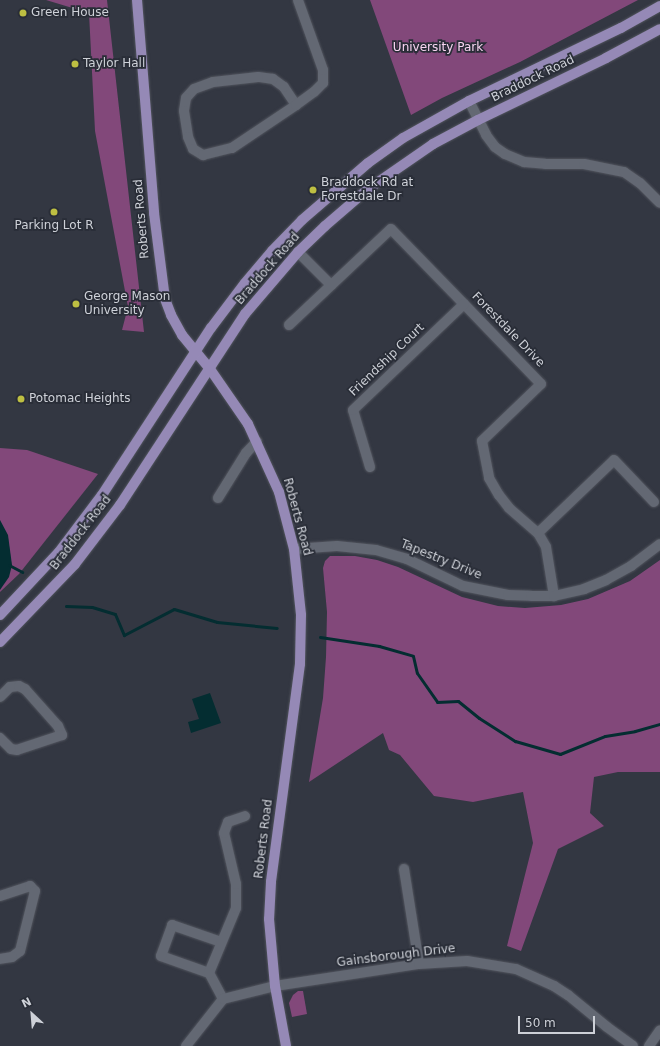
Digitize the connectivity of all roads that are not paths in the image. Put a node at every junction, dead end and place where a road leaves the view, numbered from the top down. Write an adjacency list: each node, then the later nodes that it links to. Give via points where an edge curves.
1 (137, 0): 13 (main road, Roberts Road, via 161,280 171,316 182,335)
2 (298, 0): 6 (street, via 323,70 322,83)
3 (660, 6): 5 (main road, Braddock Road, via 621,28)
4 (660, 28): 7 (main road, Braddock Road, via 606,58)
5 (469, 101): 7 (street); 13 (main road, Braddock Road, via 403,138 368,163 302,220 245,283)
6 (296, 104): 6 (street, via 232,148 203,155 192,149 184,111 186,98 194,89 214,82 258,77 273,78 284,87)
7 (478, 120): 8 (street, via 495,147 505,154 524,162 584,164 624,172 640,183); 9 (main road, Braddock Road, via 433,144 391,171 345,207)
8 (660, 203)
9 (298, 252): 10 (street); 14 (main road, Braddock Road, via 245,314)
10 (331, 285): 11 (street, Forestdale Drive, via 391,229); 12 (street)
11 (464, 304): 16 (street, Friendship Court, via 353,410); 19 (street, Forestdale Drive, via 541,384 482,442 489,478 499,495 509,508)
12 (290, 325)
13 (196, 350): 14 (main road, Roberts Road); 23 (main road, Braddock Road, via 102,495 59,552)
14 (210, 370): 15 (main road, Roberts Road, via 240,411); 24 (main road, Braddock Road, via 120,505 75,564)
15 (257, 441): 17 (street, via 246,453); 21 (main road, Roberts Road, via 279,492)
16 (370, 467)
17 (218, 498)
18 (654, 502): 19 (street, via 614,460)
19 (538, 533): 22 (street, Forestdale Drive, via 546,547)
20 (660, 544): 22 (street, Tapestry Drive, via 631,566 606,580 584,589)
21 (294, 549): 22 (street, Tapestry Drive, via 337,546 376,550 407,559 463,586 485,592); 34 (main road, Roberts Road, via 301,641 294,716 271,882 269,919)
22 (554, 596)
23 (0, 615)
24 (0, 642)
25 (0, 697): 26 (street, via 10,687 19,686 25,689 58,726 62,735 17,750 11,749)
26 (0, 738)
27 (245, 816): 30 (street, via 228,822 224,833 236,884 236,908)
28 (404, 869): 32 (street)
29 (0, 896): 31 (street, via 30,886 35,891 20,951 12,957)
30 (221, 942): 33 (street); 33 (street, via 172,925 161,956)
31 (0, 960)
32 (419, 964): 34 (street, Gainsborough Drive); 39 (street, Gainsborough Drive, via 467,961 516,969 568,995)
33 (209, 973): 35 (street)
34 (275, 986): 35 (street, Gainsborough Drive); 38 (main road, Roberts Road)
35 (223, 999): 37 (street)
36 (660, 1030): 40 (street)
37 (186, 1046)
38 (286, 1046)
39 (633, 1046)
40 (649, 1046)

